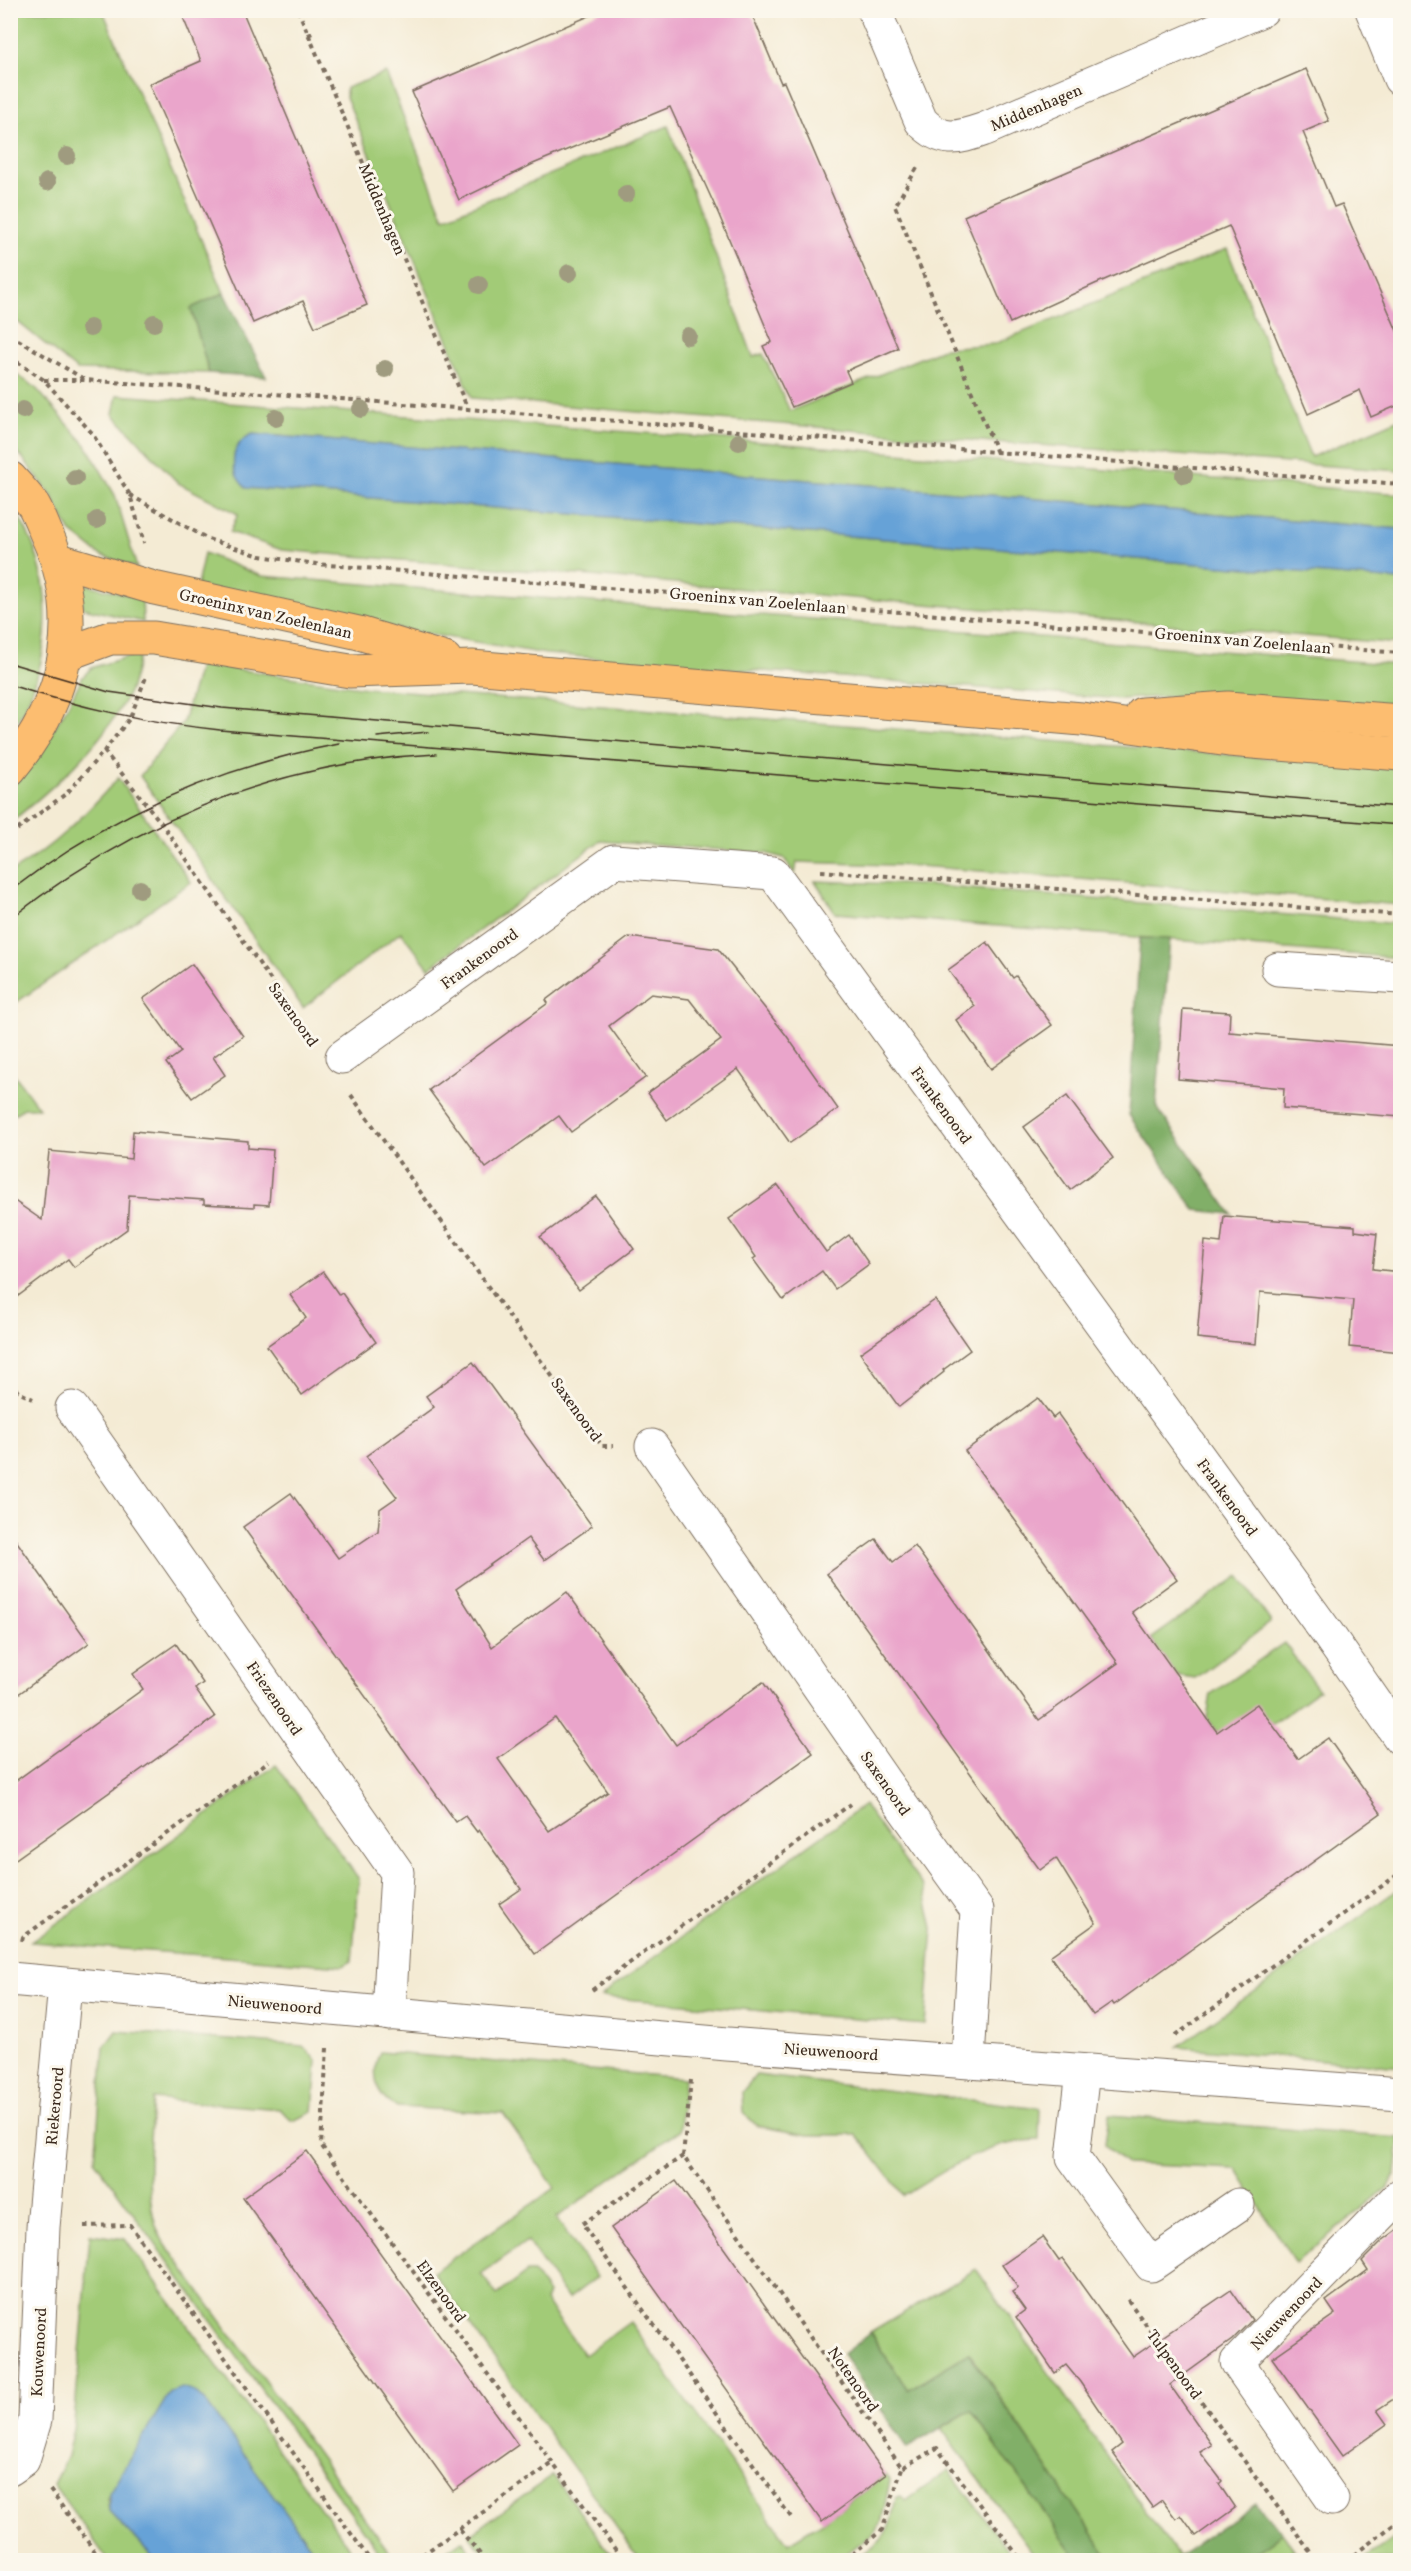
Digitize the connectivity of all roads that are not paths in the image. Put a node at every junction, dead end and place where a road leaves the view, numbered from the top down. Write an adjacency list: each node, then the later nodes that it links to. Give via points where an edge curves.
1 (874, 10): 2 (street, Middenhagen, via 921,121 936,134 953,139 985,129)
2 (1262, 10)
3 (1372, 10): 4 (street)
4 (1401, 79)
5 (10, 478): 6 (main road, via 34,507)
6 (59, 560): 7 (main road, via 67,606); 8 (main road, Groeninx van Zoelenlaan, via 154,588 359,633)
7 (66, 654): 8 (main road, Groeninx van Zoelenlaan, via 110,638 154,638 350,671); 12 (main road, via 54,699 32,743)
8 (472, 667): 9 (main road, Groeninx van Zoelenlaan)
9 (1082, 719): 10 (main road, Groeninx van Zoelenlaan, via 1228,708); 11 (main road, Groeninx van Zoelenlaan, via 1229,740)
10 (1401, 721)
11 (1401, 754)
12 (10, 769)
13 (1278, 969): 14 (street)
14 (1401, 977)
15 (344, 1072): 18 (street, Frankenoord, via 614,861 773,873)
16 (72, 1408): 21 (street, Friezenoord, via 397,1872)
17 (652, 1446): 22 (street, Saxenoord, via 977,1910)
18 (1401, 1738)
19 (10, 1979): 20 (street, Nieuwenoord)
20 (65, 1985): 21 (street, Nieuwenoord); 27 (street, Riekeroord)
21 (389, 2014): 22 (street, Nieuwenoord)
22 (968, 2060): 23 (street, Nieuwenoord)
23 (1083, 2071): 24 (street, Nieuwenoord); 26 (street, via 1073,2157 1151,2265)
24 (1401, 2094)
25 (1401, 2195): 29 (street, Nieuwenoord, via 1237,2362)
26 (1238, 2205)
27 (43, 2227): 28 (street, Kouwenoord, via 35,2420)
28 (17, 2465)
29 (1332, 2499)

